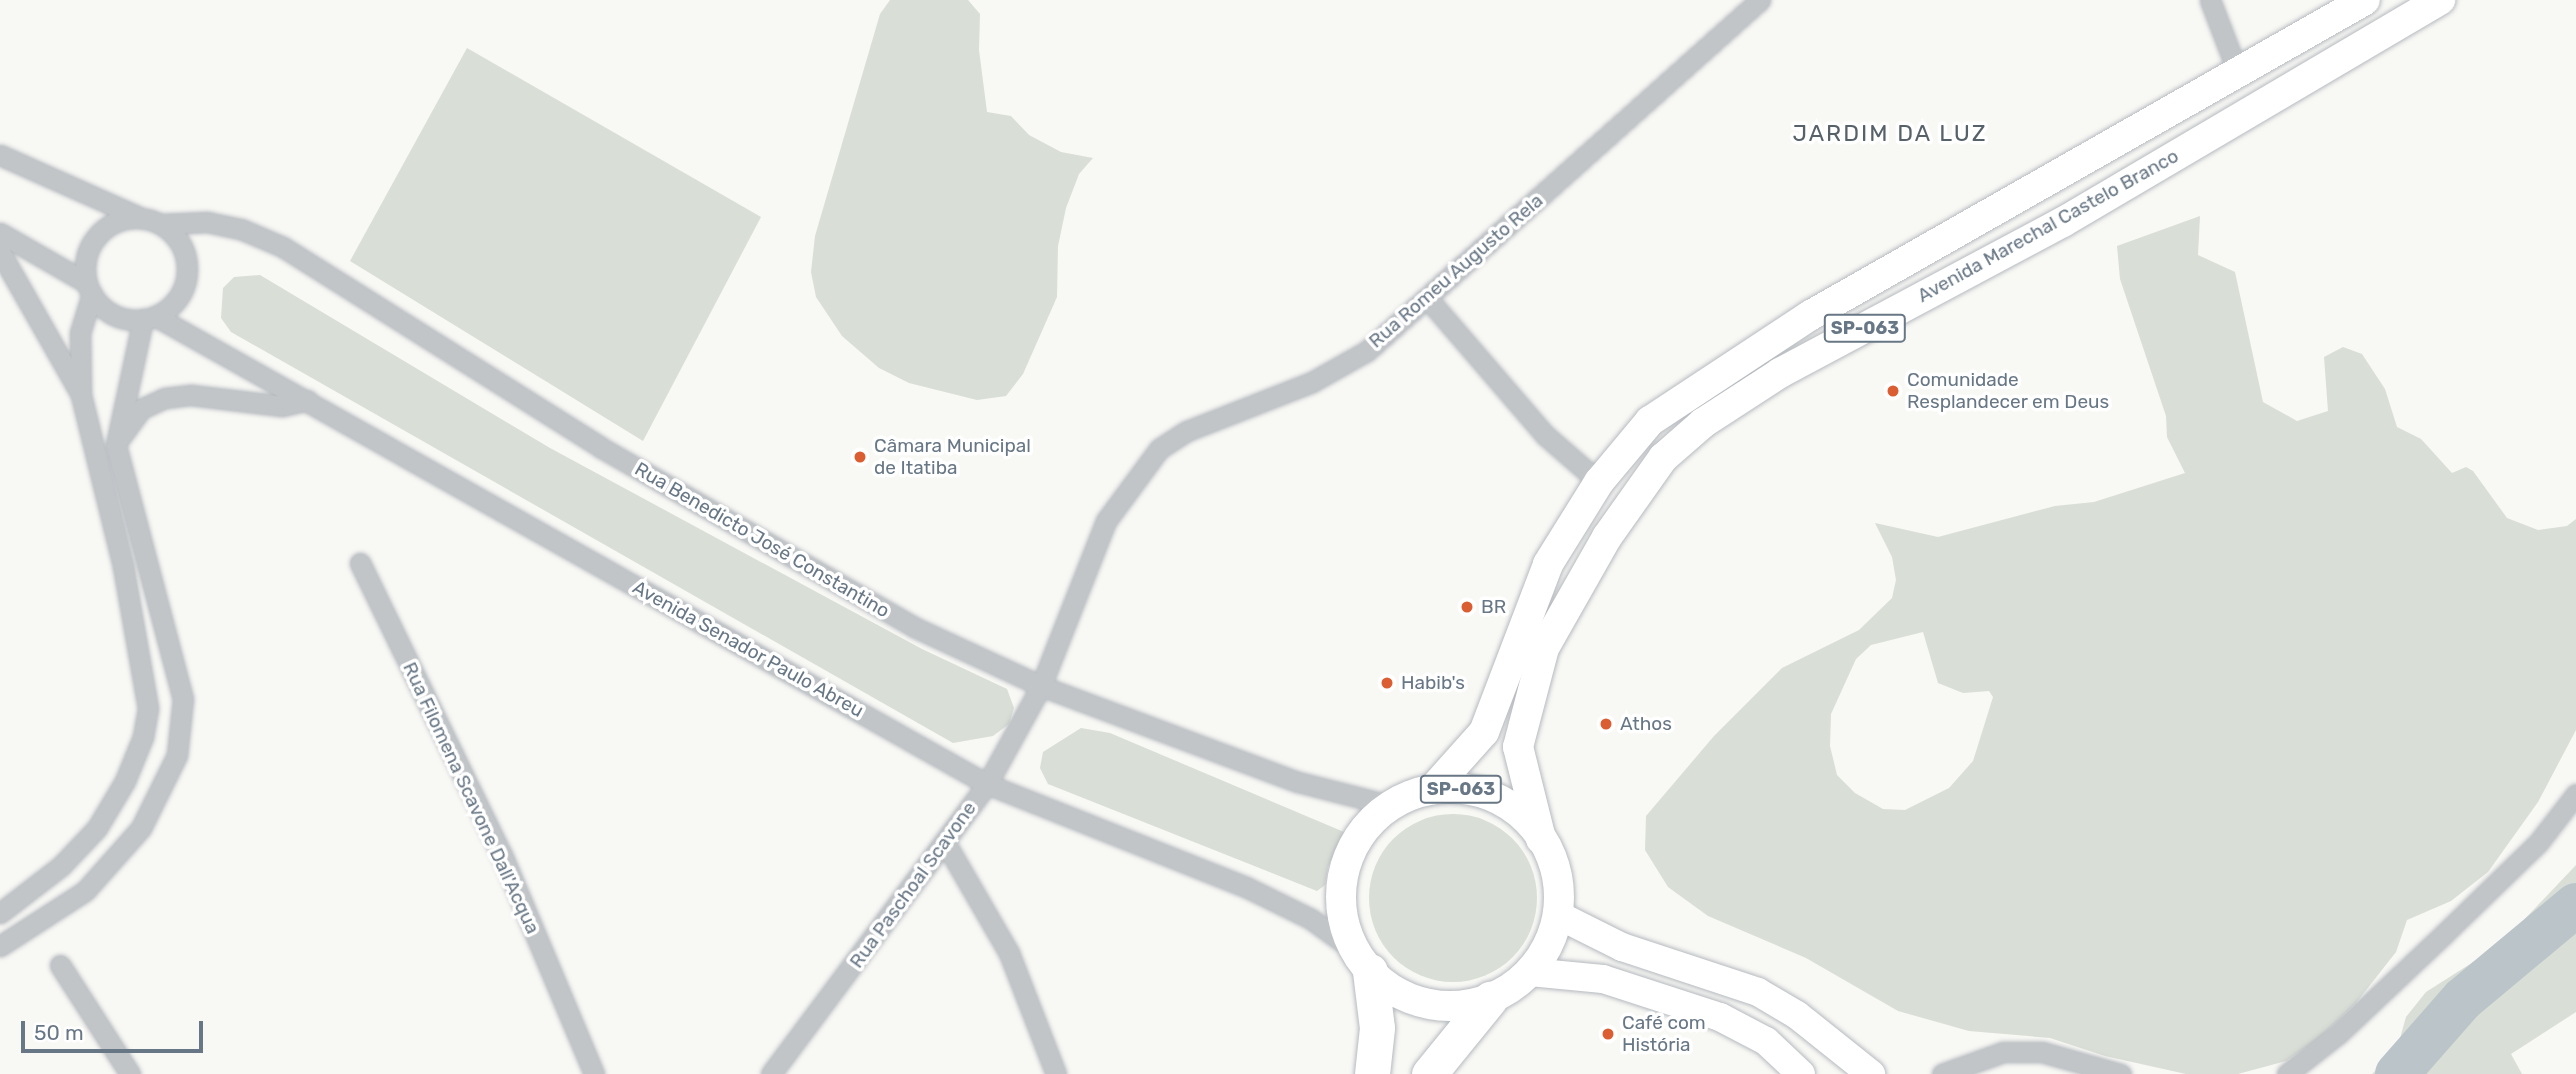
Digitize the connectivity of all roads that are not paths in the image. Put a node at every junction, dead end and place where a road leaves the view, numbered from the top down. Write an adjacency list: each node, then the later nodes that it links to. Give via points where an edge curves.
1 (1760, 0): 12 (street, Rua Romeu Augusto Rela)
2 (2210, 0): 5 (street)
3 (2365, 0): 5 (main road, Avenida Marechal Castelo Branco / SP-063)
4 (2441, 0): 24 (main road, Avenida Marechal Castelo Branco / SP-063, via 2063,222 1780,373 1703,423 1662,458 1607,537 1544,648 1518,747)
5 (2238, 73): 17 (main road, Avenida Marechal Castelo Branco / SP-063, via 1811,315 1703,384 1650,421)
6 (0, 155): 7 (street)
7 (140, 218): 8 (street); 11 (street, via 113,223 100,232 88,250)
8 (162, 225): 13 (street, via 184,251 187,277 174,303); 19 (street, Rua Benedicto José Constantino, via 207,222 241,229 283,247 600,446 914,627)
9 (0, 233): 11 (street)
10 (0, 252): 14 (street)
11 (89, 288): 13 (street, via 108,311); 14 (street, via 80,333)
12 (1428, 299): 17 (street, via 1545,435); 19 (street, Rua Romeu Augusto Rela, via 1367,351 1312,382 1186,431 1159,449 1106,521)
13 (149, 318): 15 (street, Avenida Senador Paulo Abreu); 16 (street)
14 (81, 396): 26 (street, via 125,578 148,708 144,737 97,828 61,866)
15 (307, 400): 16 (street, via 282,406 191,395 165,398 141,409); 20 (street, Avenida Senador Paulo Abreu)
16 (116, 445): 28 (street, via 183,699 177,755 141,828 85,891)
17 (1599, 482): 21 (main road, Avenida Marechal Castelo Branco / SP-063, via 1548,565 1484,732)
18 (360, 563): 35 (street, Rua Filomena Scavone Dall'Acqua, via 502,855)
19 (1041, 686): 20 (street, Rua Paschoal Scavone); 23 (street, Rua Benedicto José Constantino, via 1298,782)
20 (987, 784): 25 (street, Rua Paschoal Scavone); 30 (street, Avenida Senador Paulo Abreu, via 1246,887 1311,919)
21 (1433, 789): 23 (main road, SP-063); 24 (main road, SP-063, via 1458,788 1506,804)
22 (2576, 794): 44 (street, via 2510,870 2338,1034)
23 (1392, 806): 30 (main road, SP-063, via 1359,837 1342,881 1346,928)
24 (1541, 839): 27 (main road, SP-063, via 1558,888)
25 (946, 844): 36 (street, Rua Paschoal Scavone); 37 (street, via 1009,953)
26 (2, 908): 28 (street)
27 (1558, 915): 32 (main road, SP-063, via 1548,945); 41 (street, via 1622,947 1758,992 1797,1015)
28 (24, 934): 29 (street)
29 (0, 946)
30 (1362, 961): 33 (main road, SP-063, via 1401,994 1438,1006); 38 (highway, SP-063, via 1377,1028)
31 (61, 965): 34 (street)
32 (1530, 972): 33 (main road, SP-063); 40 (street, via 1603,979 1720,1017 1766,1041)
33 (1490, 999): 39 (highway, SP-063)
34 (130, 1074)
35 (594, 1074)
36 (771, 1074)
37 (1056, 1074)
38 (1372, 1074)
39 (1429, 1074)
40 (1801, 1074)
41 (1871, 1074)
42 (1942, 1074): 43 (street, via 2003,1052 2042,1052)
43 (2121, 1074)
44 (2287, 1074)

